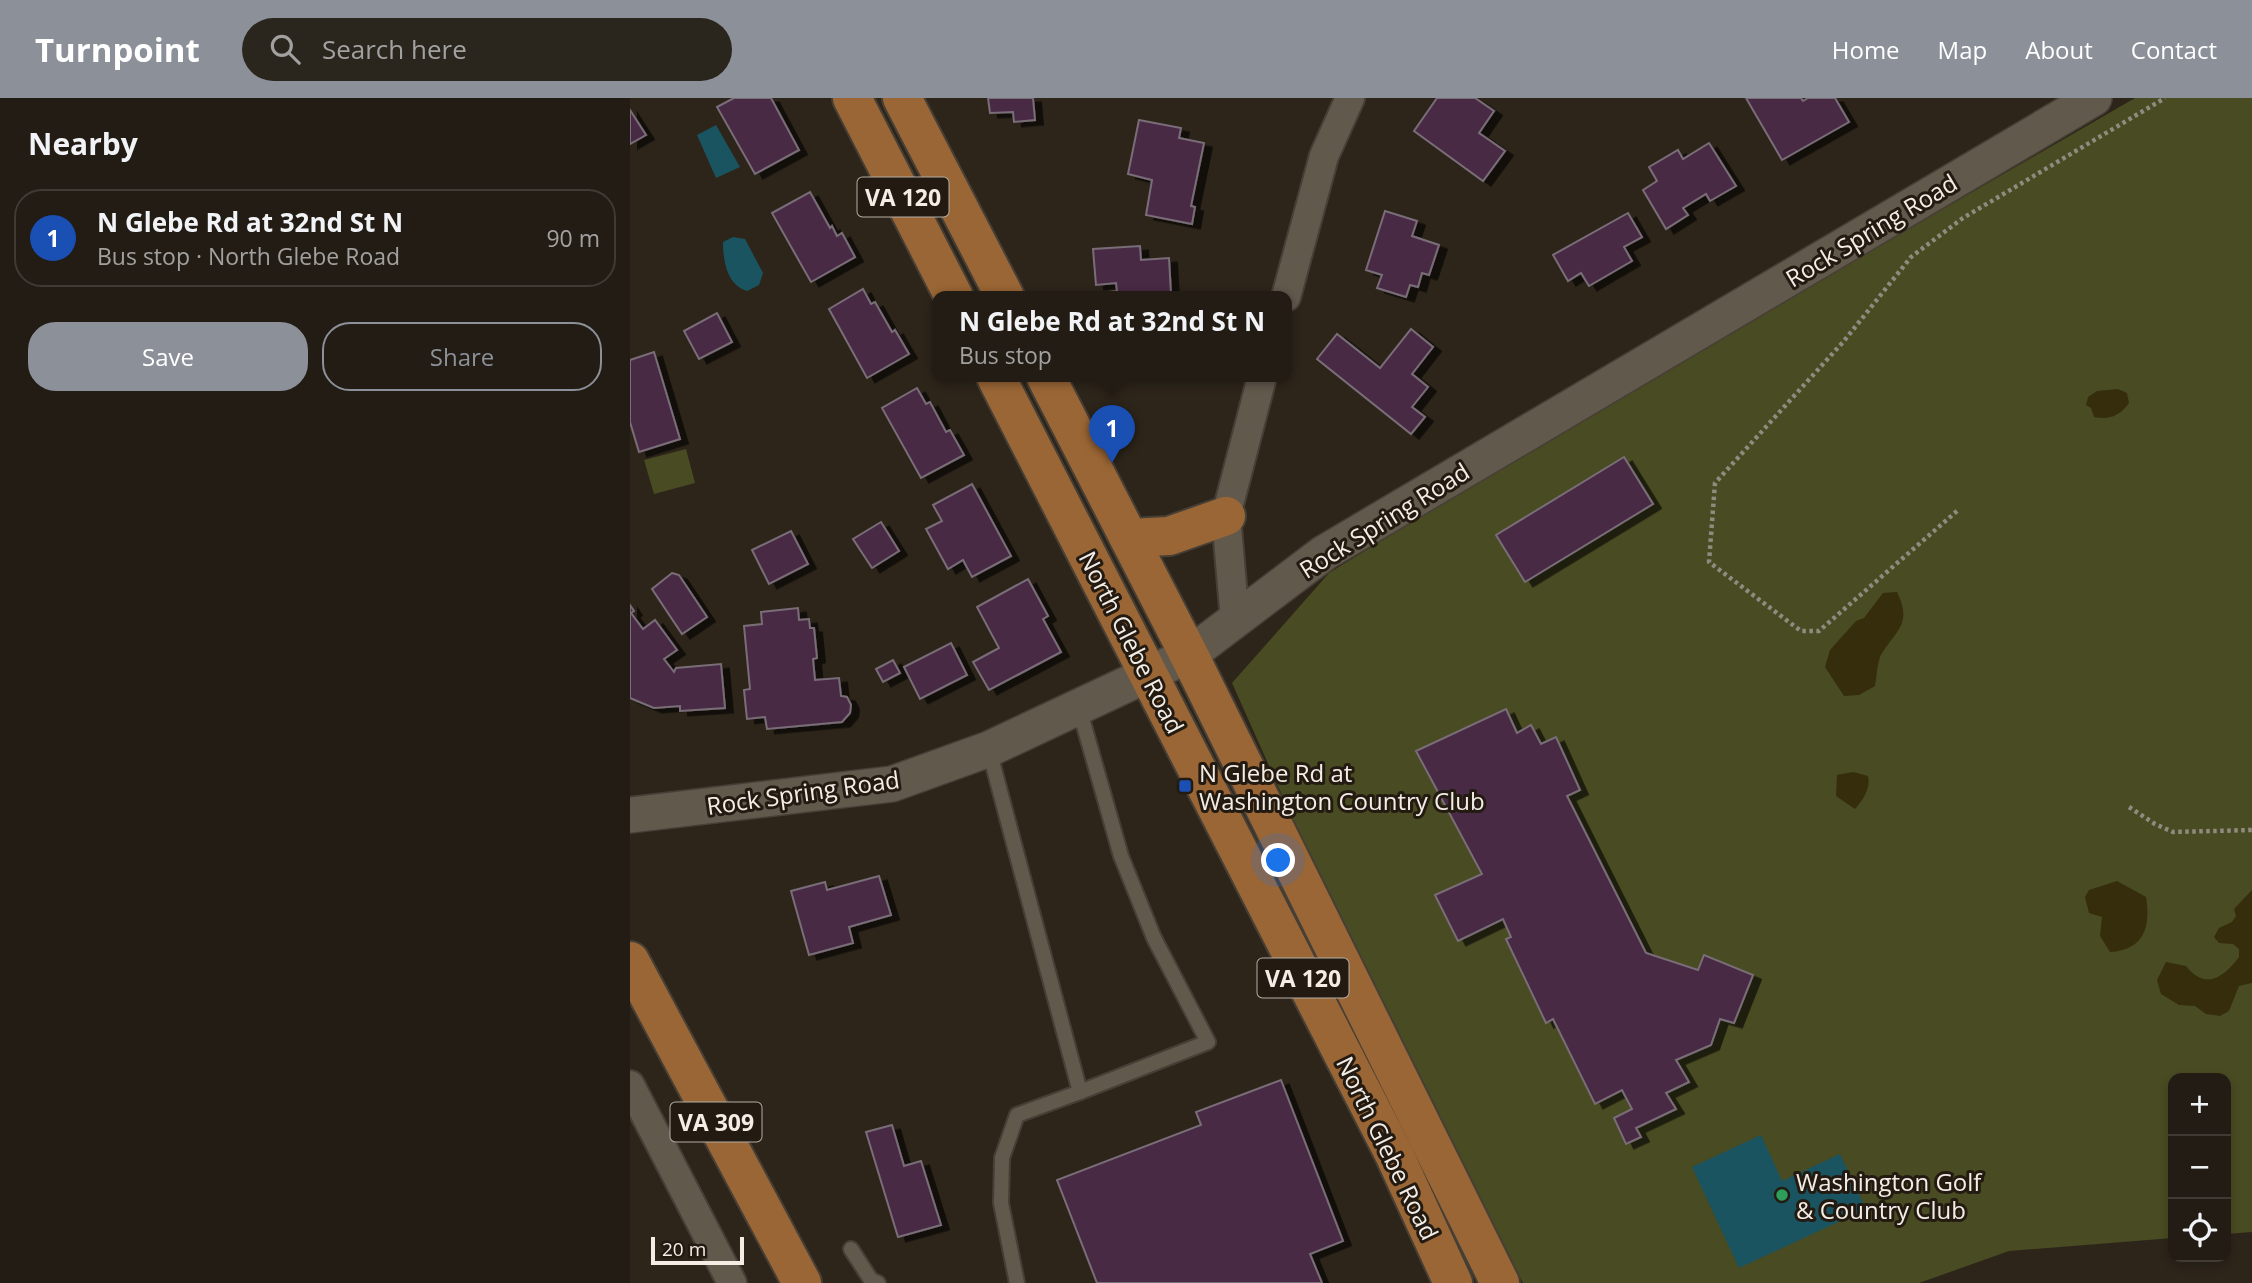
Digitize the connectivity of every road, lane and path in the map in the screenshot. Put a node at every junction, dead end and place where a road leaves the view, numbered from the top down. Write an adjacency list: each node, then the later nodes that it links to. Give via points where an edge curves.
1 (852, 98): 6 (main road, VA 120)
2 (902, 98): 7 (main road, VA 120)
3 (1350, 98): 8 (street, via 1324,156)
4 (2094, 98): 15 (street, Rock Spring Road, via 1324,553)
5 (2165, 98): 12 (path, via 1963,218 1911,257 1844,341 1715,483 1709,562 1801,631 1819,631)
6 (951, 291)
7 (1001, 291)
8 (1288, 291)
9 (999, 382): 17 (main road, North Glebe Road / VA 120)
10 (1049, 382): 14 (main road, North Glebe Road / VA 120)
11 (1261, 382): 13 (street)
12 (1957, 511)
13 (1226, 516): 14 (main road, via 1169,536); 15 (street)
14 (1129, 538): 16 (main road, North Glebe Road / VA 120)
15 (1236, 620): 16 (street, Rock Spring Road)
16 (1189, 655): 17 (street, Rock Spring Road); 32 (main road, North Glebe Road / VA 120)
17 (1149, 673): 18 (street, Rock Spring Road); 31 (main road, North Glebe Road / VA 120, via 1394,1154)
18 (1079, 706): 19 (street, Rock Spring Road); 25 (lane, via 1121,856 1154,938 1208,1042)
19 (989, 749): 21 (street, Rock Spring Road, via 892,784); 25 (lane)
20 (2129, 807): 22 (path, via 2174,832)
21 (630, 815)
22 (2252, 830)
23 (630, 961): 28 (main road, VA 309)
24 (630, 1085): 27 (street)
25 (1080, 1092): 30 (lane, via 1017,1115 1002,1158 1001,1203)
26 (851, 1249): 29 (lane, via 871,1280)
27 (732, 1283)
28 (802, 1283)
29 (878, 1283)
30 (1017, 1283)
31 (1453, 1283)
32 (1500, 1283)

